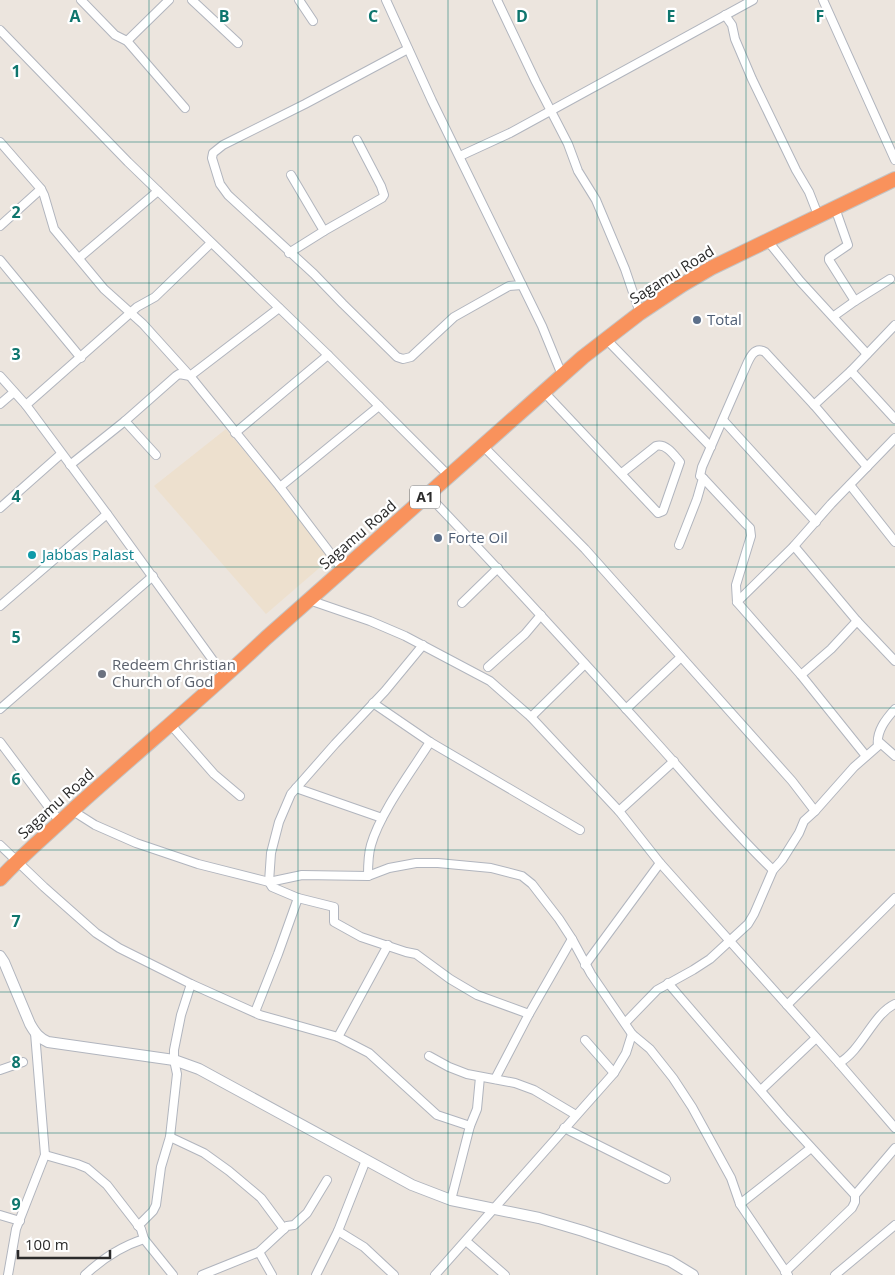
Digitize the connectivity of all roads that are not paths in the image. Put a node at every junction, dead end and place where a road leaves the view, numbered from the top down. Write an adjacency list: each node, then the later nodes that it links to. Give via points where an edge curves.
1 (81, 0): 12 (street, via 115,35)
2 (169, 0): 12 (street)
3 (192, 0): 13 (street)
4 (299, 0): 10 (street)
5 (386, 0): 14 (street)
6 (497, 0): 16 (street)
7 (753, 0): 9 (street)
8 (823, 0): 20 (street)
9 (725, 15): 16 (street); 26 (street, via 732,24 752,79 810,192)
10 (314, 21)
11 (0, 30): 24 (street)
12 (127, 41): 15 (street)
13 (238, 43)
14 (408, 49): 19 (street); 31 (street, via 222,145 213,153 220,184 228,196)
15 (185, 108)
16 (551, 110): 19 (street); 41 (street, via 578,171 596,200)
17 (357, 140): 28 (street, via 384,195)
18 (0, 142): 23 (street)
19 (460, 156): 34 (street)
20 (895, 160)
21 (291, 175): 28 (street)
22 (894, 182): 25 (highway, Sagamu Road / A1)
23 (40, 189): 27 (street); 32 (street, via 54,229)
24 (158, 191): 30 (street); 32 (street)
25 (834, 208): 26 (highway, Sagamu Road / A1); 38 (street, via 848,245 829,260)
26 (818, 215): 29 (highway, Sagamu Road / A1)
27 (0, 226)
28 (324, 231): 31 (street)
29 (768, 240): 41 (highway, Sagamu Road / A1, via 682,285); 42 (street, via 800,281)
30 (211, 243): 39 (street); 40 (street, via 175,280)
31 (289, 253): 37 (street, via 397,357 403,359 421,349 454,317)
32 (79, 258): 40 (street, via 104,289)
33 (0, 260): 47 (street)
34 (517, 274): 36 (street); 37 (street)
35 (890, 279): 38 (street)
36 (522, 285): 37 (street); 49 (street)
37 (508, 286)
38 (855, 301): 42 (street)
39 (280, 308): 46 (street); 51 (street)
40 (130, 313): 47 (street); 51 (street, via 158,338)
41 (640, 313): 44 (highway, Sagamu Road / A1)
42 (834, 316): 45 (street)
43 (895, 325): 45 (street)
44 (606, 339): 49 (highway, Sagamu Road / A1); 64 (street)
45 (867, 354): 48 (street)
46 (328, 355): 57 (street); 61 (street)
47 (80, 358): 55 (street)
48 (851, 371): 56 (street); 58 (street)
49 (562, 375): 53 (highway, Sagamu Road / A1)
50 (0, 376): 52 (street)
51 (190, 376): 60 (street, via 179,374); 61 (street)
52 (14, 392): 54 (street); 55 (street)
53 (544, 392): 63 (highway, Sagamu Road / A1); 69 (street)
54 (0, 404)
55 (26, 405): 65 (street)
56 (814, 405): 59 (street, via 766,352 758,350 754,351 743,372); 68 (street)
57 (379, 406): 70 (street); 73 (street)
58 (895, 419)
59 (723, 420): 64 (street); 77 (street)
60 (125, 421): 66 (street); 67 (street)
61 (235, 433): 73 (street)
62 (894, 438): 68 (street)
63 (483, 446): 70 (highway, Sagamu Road / A1); 91 (street, via 585,549)
64 (711, 447): 71 (street, via 700,472)
65 (61, 454): 67 (street); 75 (street)
66 (156, 455)
67 (70, 465): 76 (street)
68 (867, 467): 72 (street)
69 (622, 473): 69 (street, via 661,513 680,462 660,445)
70 (450, 477): 74 (highway, Sagamu Road / A1)
71 (703, 478): 79 (street); 85 (street, via 751,532 736,585)
72 (850, 486): 77 (street); 78 (street)
73 (280, 487): 82 (street)
74 (428, 495): 81 (street); 82 (highway, Sagamu Road / A1)
75 (0, 508)
76 (107, 514): 83 (street); 87 (street)
77 (816, 522): 80 (street)
78 (895, 542)
79 (679, 545)
80 (794, 546): 85 (street); 89 (street)
81 (498, 568): 86 (street); 88 (street)
82 (343, 570): 84 (highway, Sagamu Road / A1)
83 (153, 576): 96 (street); 98 (street)
84 (309, 600): 90 (street, via 370,621); 96 (highway, Sagamu Road / A1)
85 (737, 602): 95 (street)
86 (462, 603)
87 (0, 606)
88 (541, 615): 93 (street); 94 (street)
89 (857, 621): 92 (street); 95 (street)
90 (423, 645): 97 (street); 101 (street, via 490,681)
91 (681, 657): 99 (street); 113 (street)
92 (895, 661)
93 (585, 664): 99 (street); 101 (street)
94 (488, 667)
95 (801, 675): 106 (street)
96 (226, 677): 102 (highway, Sagamu Road / A1)
97 (373, 703): 105 (street); 109 (street)
98 (0, 709)
99 (626, 709): 108 (street)
100 (895, 709): 103 (street, via 880,730)
101 (531, 717): 112 (street)
102 (171, 725): 110 (street, via 214,774); 111 (highway, Sagamu Road / A1)
103 (878, 741): 106 (street, via 878,746); 107 (street)
104 (0, 742): 115 (street)
105 (430, 742): 114 (street); 116 (street)
106 (866, 756): 113 (street)
107 (895, 756)
108 (674, 761): 112 (street); 120 (street, via 721,818)
109 (296, 788): 114 (street); 123 (street, via 279,822 271,853)
110 (240, 796)
111 (72, 811): 115 (highway, Sagamu Road / A1); 123 (street, via 136,843 198,864)
112 (619, 811): 119 (street)
113 (815, 811): 120 (street, via 804,820 799,834)
114 (382, 818): 121 (street, via 369,855)
115 (60, 822): 118 (highway, Sagamu Road / A1)
116 (580, 830)
117 (0, 845): 118 (street)
118 (17, 862): 122 (highway, Sagamu Road / A1); 132 (street, via 110,943)
119 (660, 863): 127 (street); 130 (street)
120 (773, 870): 127 (street, via 748,924)
121 (368, 876): 123 (street, via 302,875); 126 (street, via 389,868 438,863 505,870 532,884)
122 (1, 877)
123 (269, 882): 124 (street, via 272,888)
124 (298, 898): 128 (street, via 334,907 333,918 337,924 362,937); 135 (street)
125 (895, 898): 134 (street)
126 (572, 939): 130 (street); 136 (street)
127 (729, 941): 131 (street, via 705,962); 134 (street)
128 (388, 945): 136 (street, via 416,954 477,996); 140 (street)
129 (0, 956): 138 (street)
130 (585, 965): 137 (street)
131 (668, 983): 137 (street); 151 (street)
132 (191, 984): 135 (street); 144 (street, via 181,1015)
133 (895, 1004): 146 (street, via 852,1053)
134 (787, 1005): 141 (street)
135 (255, 1012): 140 (street)
136 (529, 1014): 150 (street)
137 (625, 1022): 139 (street)
138 (35, 1033): 144 (street, via 48,1042); 161 (street)
139 (632, 1034): 148 (street); 167 (street, via 650,1049 673,1078 731,1178)
140 (338, 1037): 155 (street, via 369,1053 437,1115)
141 (816, 1038): 146 (street); 151 (street)
142 (585, 1040): 148 (street)
143 (430, 1056): 149 (street, via 449,1067)
144 (174, 1060): 158 (street, via 177,1074); 162 (street, via 199,1070)
145 (23, 1062): 147 (street)
146 (839, 1063): 154 (street)
147 (0, 1070)
148 (614, 1073): 153 (street)
149 (480, 1077): 150 (street); 155 (street, via 477,1109)
150 (495, 1079): 153 (street, via 534,1090)
151 (761, 1090): 159 (street)
152 (895, 1114): 154 (street)
153 (576, 1115): 156 (street)
154 (888, 1121): 157 (street)
155 (470, 1126): 166 (street)
156 (564, 1128): 163 (street); 168 (street)
157 (895, 1128)
158 (170, 1136): 171 (street, via 160,1168 155,1208); 173 (street, via 204,1153 229,1171 261,1198)
159 (811, 1148): 165 (street); 167 (street)
160 (895, 1148): 165 (street)
161 (46, 1155): 170 (street); 171 (street, via 87,1168 107,1185)
162 (366, 1160): 166 (street, via 412,1186); 174 (street)
163 (666, 1179)
164 (327, 1180): 173 (street, via 307,1213)
165 (855, 1195): 178 (street, via 856,1202 852,1208)
166 (451, 1200): 168 (street)
167 (740, 1204): 178 (street)
168 (494, 1208): 176 (street); 188 (street, via 539,1218 670,1261)
169 (0, 1215): 170 (street)
170 (20, 1221): 179 (street)
171 (138, 1226): 175 (street)
172 (895, 1226): 189 (street)
173 (284, 1229): 177 (street)
174 (338, 1231): 184 (street); 185 (street, via 364,1247)
175 (144, 1239): 180 (street, via 108,1256); 181 (street)
176 (466, 1241): 186 (street); 187 (street)
177 (259, 1252): 182 (street); 183 (street)
178 (787, 1274)
179 (8, 1275)
180 (84, 1275)
181 (173, 1275)
182 (202, 1275)
183 (272, 1275)
184 (316, 1275)
185 (394, 1275)
186 (435, 1275)
187 (505, 1275)
188 (693, 1275)
189 (835, 1275)

